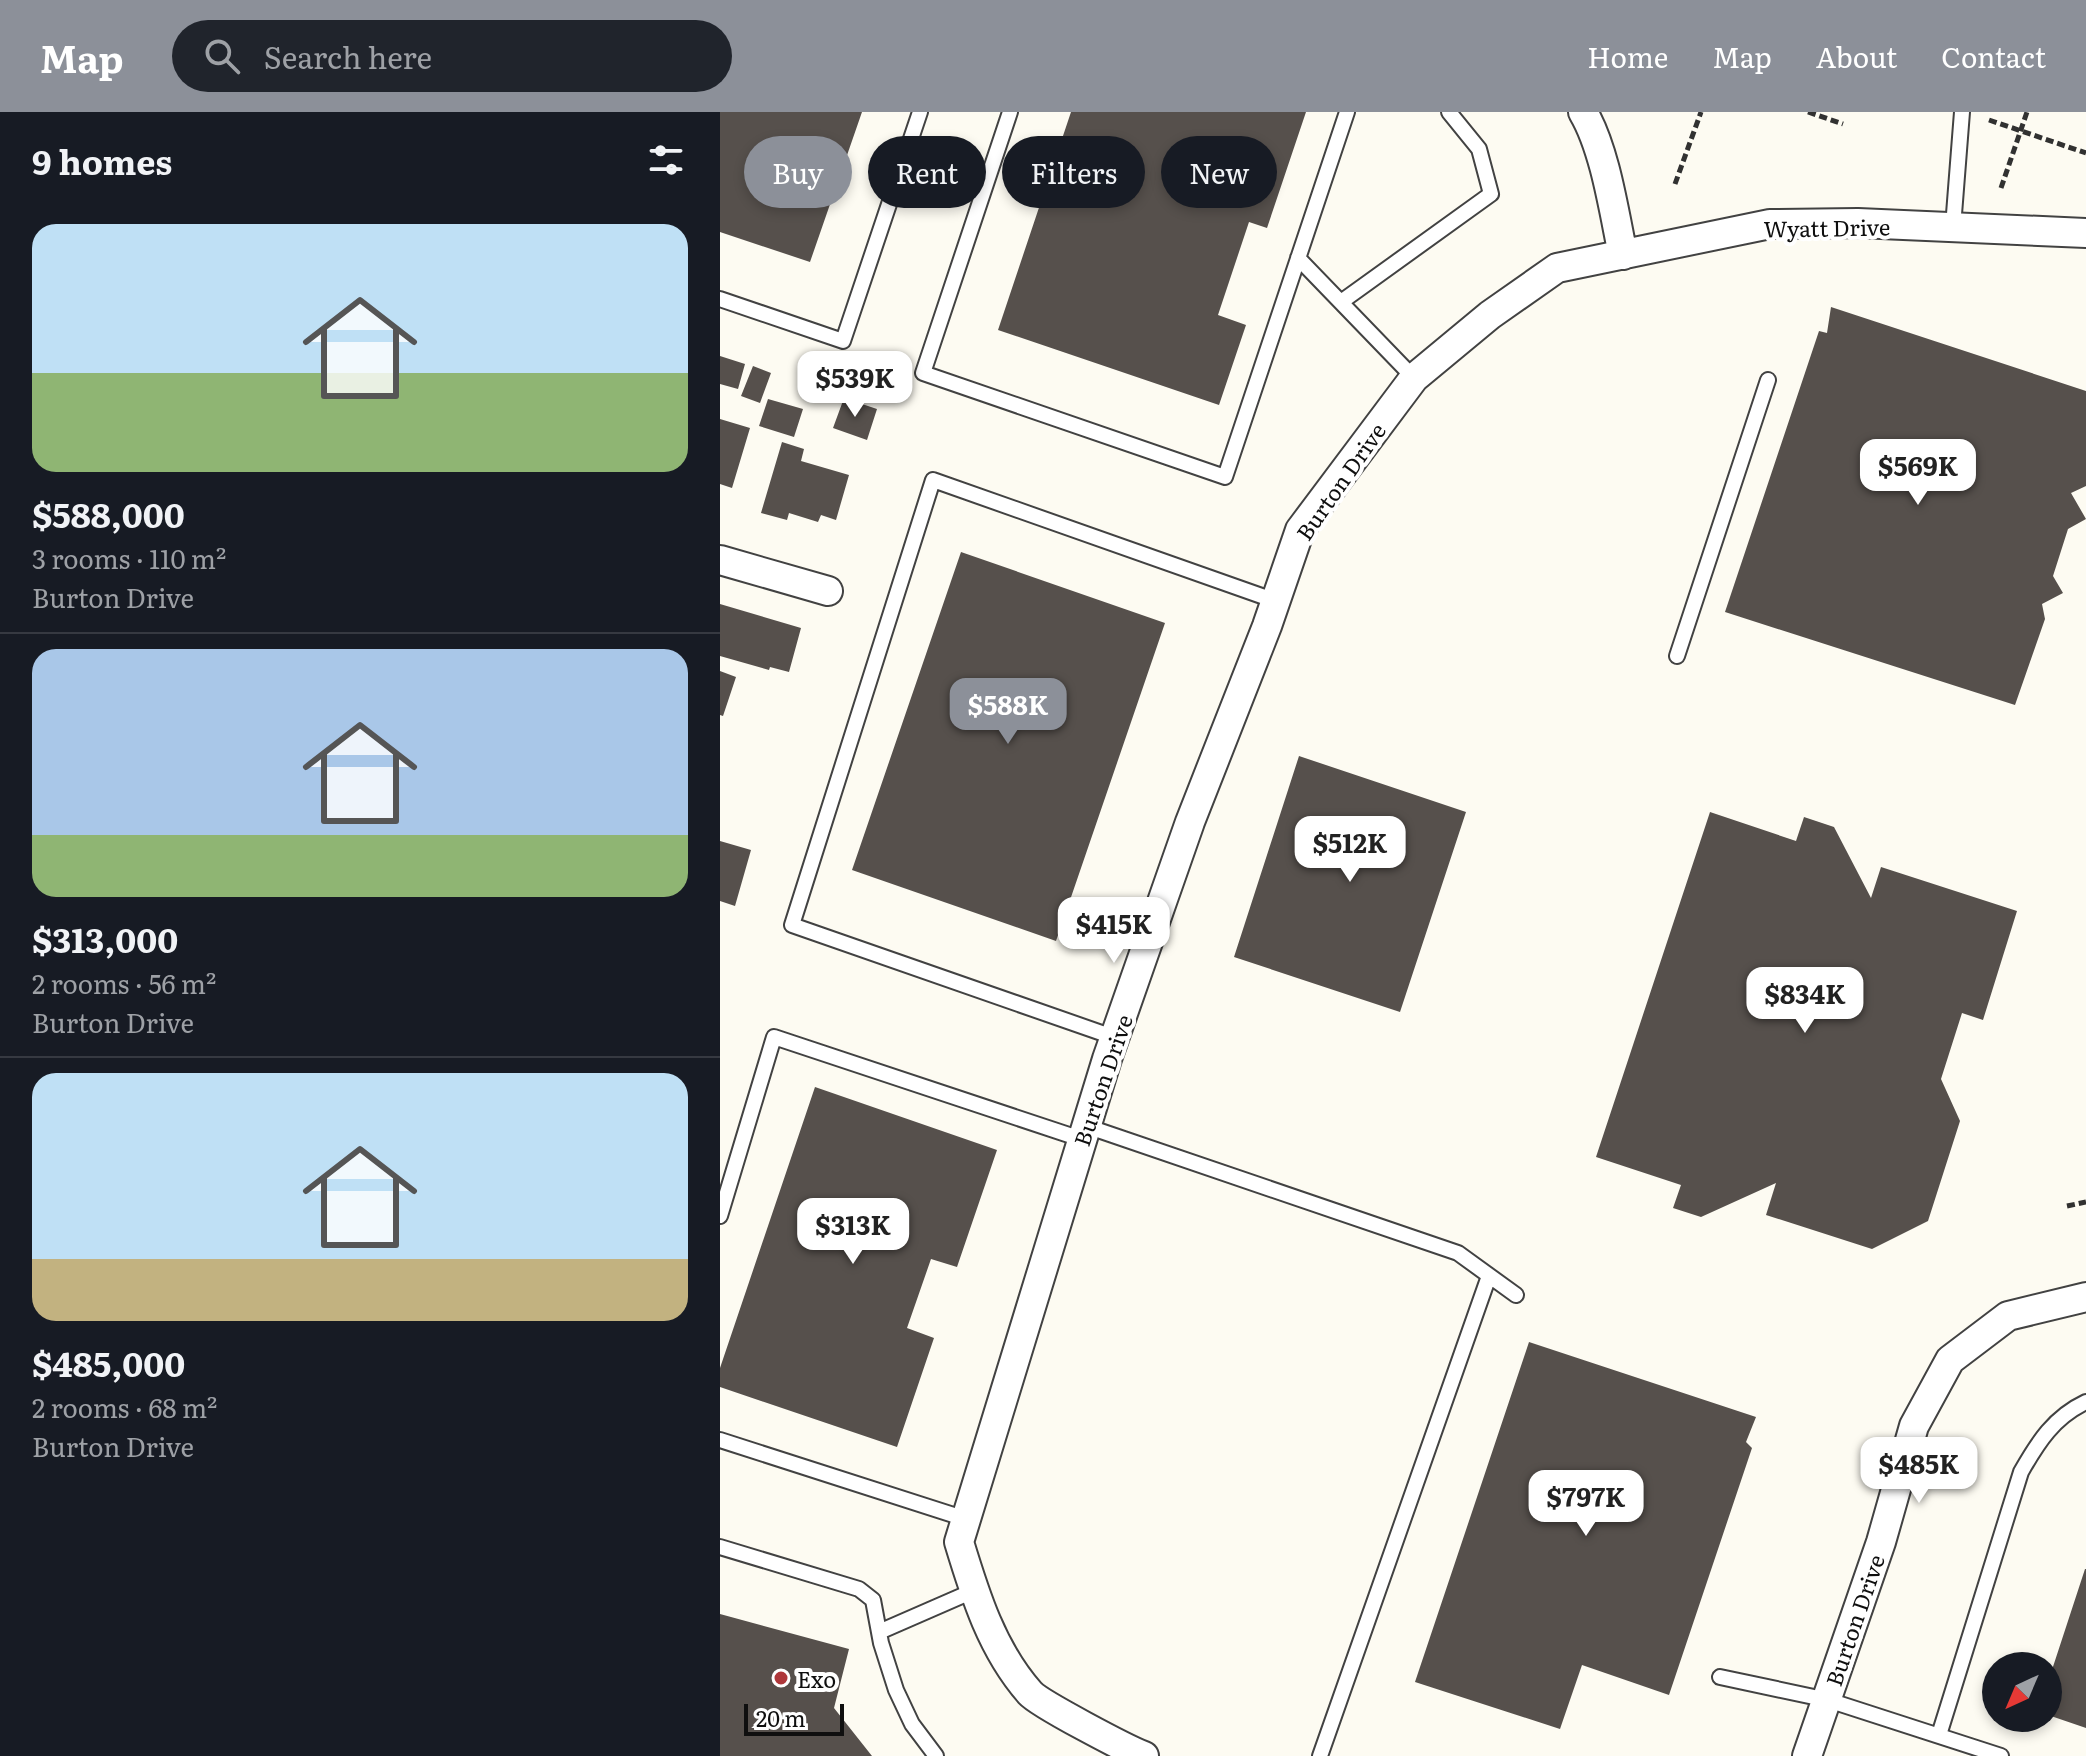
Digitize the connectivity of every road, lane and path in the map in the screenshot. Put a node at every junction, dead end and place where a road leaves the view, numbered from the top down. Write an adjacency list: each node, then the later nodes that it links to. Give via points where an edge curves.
1 (920, 112): 20 (lane, via 843,341)
2 (1010, 112): 19 (lane, via 923,373 1225,477)
3 (1347, 112): 19 (lane)
4 (1449, 112): 21 (lane, via 1479,149 1491,194)
5 (1583, 112): 18 (street, via 1608,184)
6 (1701, 112): 14 (path)
7 (1808, 112): 11 (path)
8 (1962, 112): 16 (lane)
9 (2027, 112): 12 (path)
10 (1989, 120): 12 (path)
11 (1843, 124)
12 (2021, 131): 13 (path); 15 (path)
13 (2086, 153)
14 (1675, 184)
15 (2001, 188)
16 (1953, 227): 17 (street, Wyatt Drive); 18 (street, Wyatt Drive, via 1770,224)
17 (2086, 233)
18 (1623, 255): 22 (street, Burton Drive, via 1557,268)
19 (1298, 258): 21 (lane)
20 (720, 299)
21 (1341, 302): 22 (lane)
22 (1414, 378): 26 (street, Burton Drive, via 1300,530)
23 (1768, 380): 27 (lane)
24 (720, 560): 25 (street)
25 (828, 591)
26 (1276, 601): 28 (street, Burton Drive, via 1190,822); 28 (lane, via 933,480 792,925)
27 (1677, 656)
28 (1116, 1038): 29 (street, Burton Drive)
29 (1083, 1133): 32 (lane, via 774,1037); 33 (lane, via 1458,1253); 38 (street, Burton Drive)
30 (2086, 1202): 31 (path)
31 (2067, 1206)
32 (720, 1216)
33 (1489, 1276): 34 (lane); 47 (lane)
34 (1516, 1295)
35 (2086, 1297): 43 (street, Burton Drive, via 2008,1316 1950,1360 1914,1426)
36 (2086, 1402): 44 (lane, via 2066,1411 2040,1438 2021,1472)
37 (720, 1440): 38 (lane)
38 (966, 1519): 40 (street, Burton Drive, via 959,1542)
39 (720, 1547): 41 (lane, via 859,1589 873,1600)
40 (973, 1591): 41 (lane); 46 (street, Burton Drive, via 996,1643 1031,1696)
41 (879, 1632): 45 (lane, via 896,1690)
42 (1720, 1677): 43 (lane)
43 (1828, 1700): 44 (lane); 48 (street, Burton Drive)
44 (1939, 1735): 49 (lane)
45 (936, 1756)
46 (1141, 1756)
47 (1320, 1756)
48 (1807, 1756)
49 (2001, 1756)

